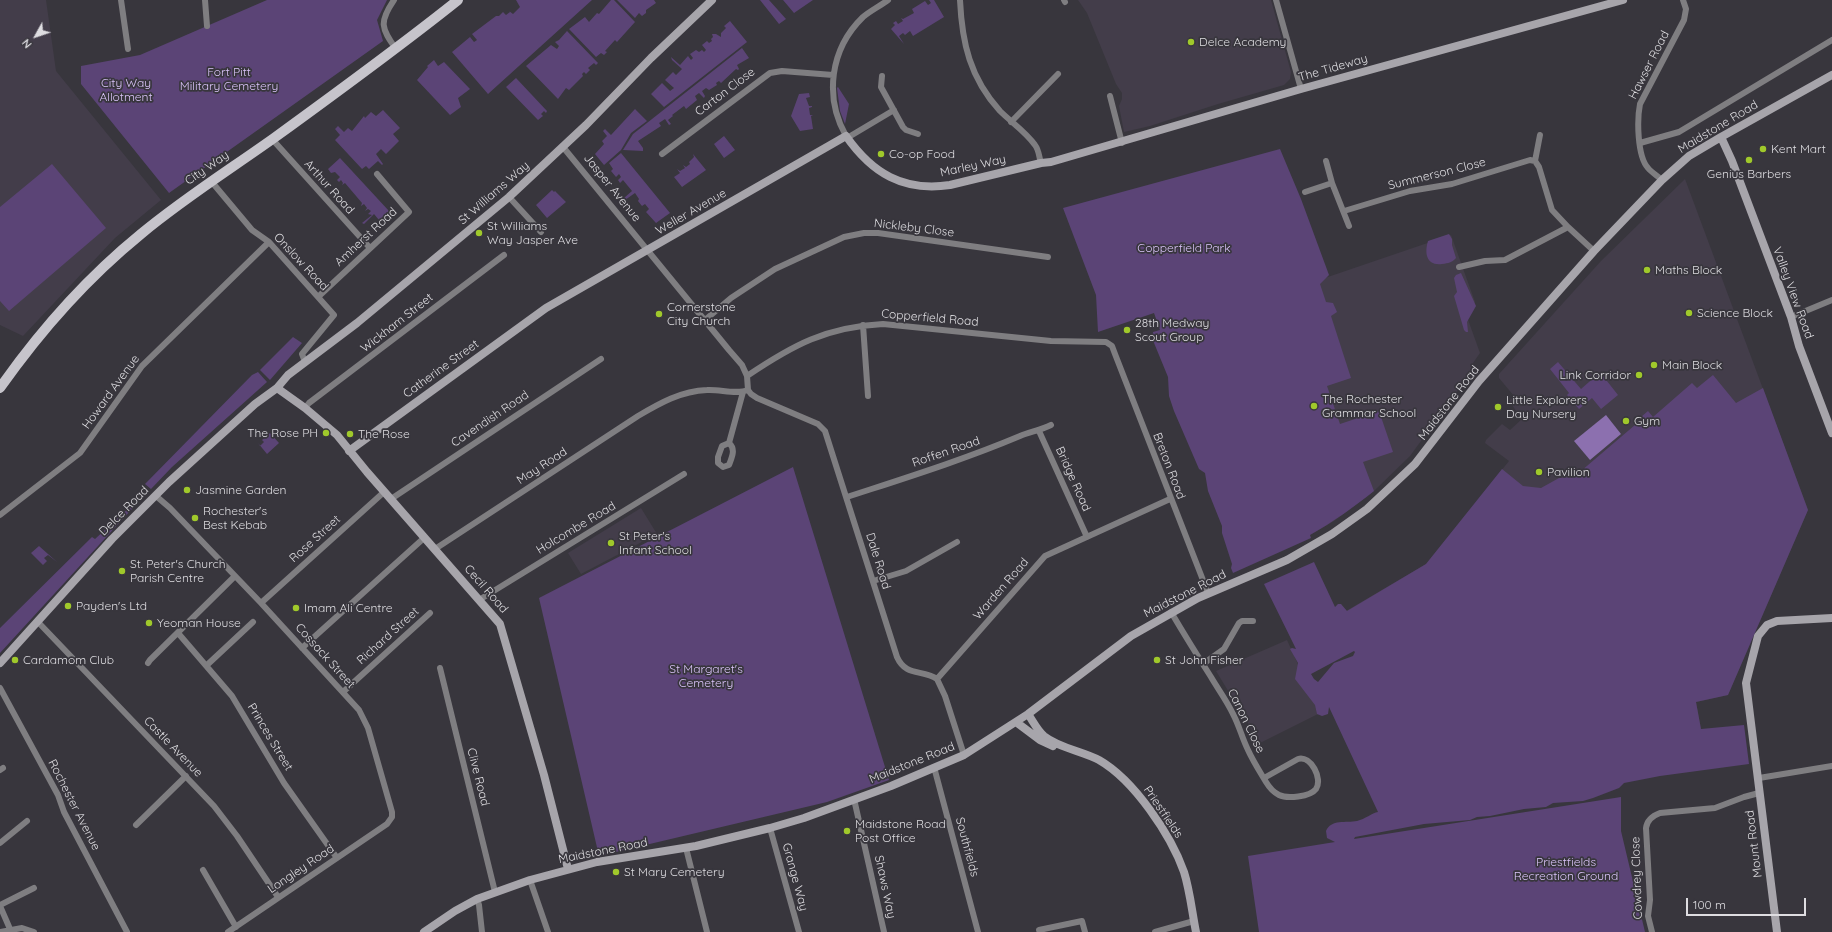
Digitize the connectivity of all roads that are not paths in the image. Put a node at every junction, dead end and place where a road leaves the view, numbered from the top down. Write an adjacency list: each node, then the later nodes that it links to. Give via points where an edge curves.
1 (121, 0): 13 (street)
2 (205, 0): 11 (street)
3 (394, 0): 14 (street, via 383,22 385,33)
4 (458, 0): 14 (main road, City Way)
5 (712, 0): 30 (street, St Williams Way)
6 (888, 0): 16 (street, via 866,15 849,34 841,47)
7 (960, 0): 22 (street, via 964,42 970,62 989,98)
8 (1276, 0): 19 (street)
9 (1623, 0): 19 (street, The Tideway)
10 (1683, 0): 29 (street, Hawser Road, via 1686,9 1684,20 1640,104)
11 (207, 26)
12 (1832, 40): 29 (street, Maidstone Road, via 1680,132)
13 (128, 49)
14 (396, 49): 27 (main road, City Way)
15 (1058, 74): 22 (street)
16 (833, 75): 25 (street, via 834,107); 31 (street, Carton Close, via 782,71 770,73)
17 (1832, 75): 26 (street, Maidstone Road)
18 (882, 76): 21 (street, via 881,87)
19 (1301, 90): 28 (street, The Tideway)
20 (1110, 96): 28 (street)
21 (894, 110): 23 (street, via 905,129); 25 (street)
22 (1011, 122): 34 (street, via 1035,145)
23 (918, 134)
24 (1540, 135): 33 (street)
25 (846, 137): 34 (street, Marley Way, via 860,155 880,172 891,178 920,186 950,185); 48 (street, Weller Avenue)
26 (1721, 137): 37 (street, Maidstone Road, via 1689,156); 56 (street, Valley View Road)
27 (272, 139): 38 (main road, City Way); 47 (street, Arthur Road)
28 (1122, 143): 35 (street, The Tideway)
29 (1640, 143): 37 (street, Hawser Road, via 1644,163)
30 (563, 147): 41 (street, St Williams Way); 48 (street, Jasper Avenue)
31 (662, 154)
32 (1326, 161): 39 (street)
33 (1535, 161): 42 (street, Summerson Close, via 1530,160 1452,184 1410,191); 44 (street, via 1552,210)
34 (1041, 162): 35 (street, Marley Way)
35 (1051, 162)
36 (377, 174): 47 (street, Amherst Road, via 409,212)
37 (1662, 180): 49 (street, Maidstone Road)
38 (211, 181): 46 (street, Onslow Road, via 252,230); 63 (main road, City Way, via 142,233 98,272 50,324)
39 (1332, 183): 40 (street); 42 (street)
40 (1304, 192)
41 (509, 197): 45 (street); 61 (street, St Williams Way)
42 (1344, 211): 43 (street)
43 (1349, 226)
44 (1568, 226): 49 (street); 52 (street, via 1505,260 1485,261)
45 (541, 232)
46 (269, 242): 53 (street, Onslow Road); 79 (street, Howard Avenue, via 142,366 81,452)
47 (370, 248): 53 (street, Amherst Road)
48 (648, 250): 55 (street, Weller Avenue); 57 (street, Jasper Avenue)
49 (1594, 252): 86 (street, Maidstone Road, via 1476,386 1425,454 1386,493 1342,528 1287,560)
50 (504, 255): 67 (street, Wickham Street)
51 (1048, 257): 57 (street, Nickleby Close, via 864,233 844,237 775,269 731,298)
52 (1459, 267)
53 (318, 297): 61 (street, Onslow Road, via 334,315 303,353)
54 (1832, 300): 56 (street)
55 (548, 307): 72 (street, Catherine Street)
56 (1791, 317): 70 (street, Valley View Road)
57 (704, 320): 62 (street, Jasper Avenue)
58 (863, 325): 59 (street, Copperfield Road, via 882,324 1051,341 1106,342); 62 (street, Copperfield Road, via 839,329 802,342 782,352); 66 (street)
59 (1112, 346): 78 (street, Breton Road)
60 (601, 358): 77 (street, Cavendish Road)
61 (305, 362): 64 (street, St Williams Way)
62 (747, 376): 65 (street)
63 (0, 388)
64 (277, 388): 67 (street, Cecil Road); 75 (street, Delce Road, via 250,409)
65 (745, 391): 71 (street); 76 (street, Dale Road, via 822,427 827,435); 83 (street, May Road, via 698,390 662,403 638,416)
66 (868, 396)
67 (305, 408): 72 (street, Cecil Road, via 335,433)
68 (1051, 425): 69 (street, Roffen Road)
69 (1039, 431): 76 (street, Roffen Road); 80 (street, Bridge Road)
70 (1832, 433)
71 (729, 443)
72 (349, 451): 74 (street, Cecil Road)
73 (684, 474): 87 (street, Holcombe Road)
74 (384, 492): 77 (street, Cecil Road); 88 (street, Rose Street)
75 (156, 496): 84 (street, Cossack Street); 93 (street, Delce Road, via 113,538)
76 (847, 497): 85 (street, Dale Road)
77 (391, 499): 81 (street, Cecil Road)
78 (1170, 499): 80 (street, Warden Road); 86 (street, Breton Road)
79 (0, 514)
80 (1087, 537): 102 (street, Warden Road, via 1044,556)
81 (424, 538): 83 (street, Cecil Road); 96 (street)
82 (957, 542): 85 (street, via 906,571)
83 (435, 550): 87 (street, Cecil Road)
84 (235, 576): 88 (street, Cossack Street); 95 (street)
85 (873, 581): 102 (street, Dale Road, via 898,659 908,670)
86 (1208, 593): 89 (street, Maidstone Road)
87 (479, 600): 123 (street, Cecil Road, via 497,619 504,631)
88 (261, 603): 96 (street, Cossack Street)
89 (1171, 612): 99 (street, Canon Close); 105 (street, Maidstone Road, via 1131,636)
90 (430, 613): 104 (street, Richard Street)
91 (1832, 618): 113 (street, via 1777,621 1767,625 1758,636 1746,683)
92 (1253, 620): 99 (street, via 1240,623 1223,650)
93 (38, 622): 98 (street, Delce Road); 111 (street, Castle Avenue)
94 (253, 622): 100 (street)
95 (178, 633): 97 (street); 100 (street, Princes Street)
96 (302, 648): 104 (street, Cossack Street)
97 (148, 663)
98 (0, 664)
99 (1203, 664): 112 (street, Canon Close, via 1233,713 1248,751)
100 (207, 665): 122 (street, Princes Street, via 232,696 284,783)
101 (440, 668): 127 (street, Clive Road)
102 (937, 679): 108 (street)
103 (0, 688): 137 (street, Rochester Avenue)
104 (343, 692): 117 (street, Cossack Street, via 359,710 368,728 392,812)
105 (1028, 714): 106 (street, Maidstone Road); 107 (street, Priestfields, via 1043,734)
106 (1016, 722): 107 (street, Priestfields, via 1043,742 1054,746); 108 (street, Maidstone Road)
107 (1060, 745): 131 (street, Priestfields, via 1081,751 1107,765 1137,792 1180,861)
108 (964, 755): 110 (street, Maidstone Road)
109 (1832, 766): 113 (street)
110 (934, 768): 115 (street, Maidstone Road); 145 (street, Southfields)
111 (186, 776): 118 (street); 128 (street, Castle Avenue, via 228,823)
112 (1264, 778): 112 (street, Canon Close, via 1274,792 1283,796 1310,794 1318,785 1311,764 1303,758)
113 (1759, 778): 114 (street, Mount Road)
114 (1759, 793): 149 (street, Cowdrey Close, via 1744,796 1717,808 1660,813 1648,820 1648,916); 150 (street, Mount Road)
115 (854, 799): 119 (street, Maidstone Road); 144 (street, Shaws Way)
116 (27, 821): 120 (street)
117 (387, 824): 122 (street, Longley Road)
118 (136, 825)
119 (770, 828): 121 (street, Maidstone Road); 143 (street, Grange Way)
120 (0, 843)
121 (686, 848): 123 (street, Maidstone Road); 142 (street)
122 (337, 858): 128 (street, Longley Road)
123 (568, 869): 125 (street, Maidstone Road)
124 (203, 870): 132 (street)
125 (530, 880): 127 (street, Maidstone Road); 141 (street)
126 (34, 888): 130 (street)
127 (495, 892): 129 (street, Maidstone Road)
128 (278, 897): 132 (street, Longley Road)
129 (477, 899): 139 (street, Maidstone Road); 140 (street)
130 (0, 906): 133 (street)
131 (1194, 921): 147 (street); 148 (street, Priestfields)
132 (236, 926): 138 (street, Longley Road)
133 (10, 929): 135 (street); 136 (street, via 22,928)
134 (1039, 930): 146 (street, via 1082,922)
135 (0, 932)
136 (34, 932)
137 (127, 932)
138 (228, 932)
139 (424, 932)
140 (482, 932)
141 (548, 932)
142 (707, 932)
143 (799, 932)
144 (884, 932)
145 (978, 932)
146 (1085, 932)
147 (1155, 932)
148 (1196, 932)
149 (1652, 932)
150 (1776, 932)

